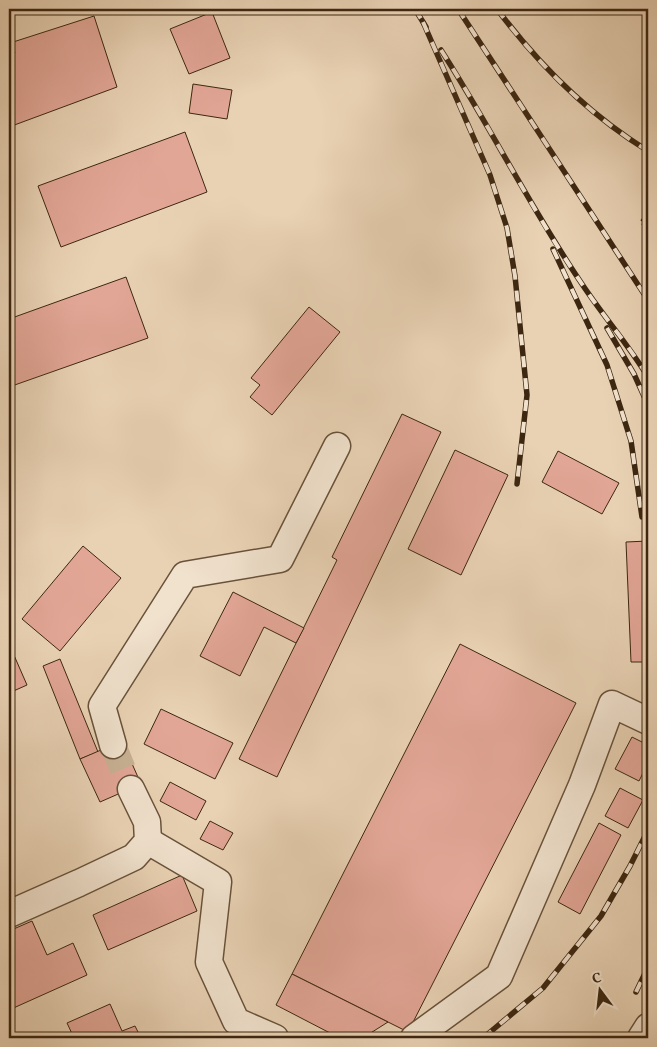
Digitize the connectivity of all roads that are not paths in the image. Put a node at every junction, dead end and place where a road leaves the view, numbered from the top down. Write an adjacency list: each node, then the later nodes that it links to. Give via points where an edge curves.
1 (337, 446): 3 (lane, via 280,559 185,575 102,706)
2 (648, 721): 9 (lane, via 612,704 582,785 500,976)
3 (113, 744)
4 (131, 788): 5 (lane, via 146,822)
5 (148, 841): 6 (lane, via 134,857); 8 (lane, via 218,882 209,962 236,1021)
6 (9, 914)
7 (648, 1027): 10 (lane)
8 (275, 1038)
9 (414, 1038)
10 (641, 1038)

